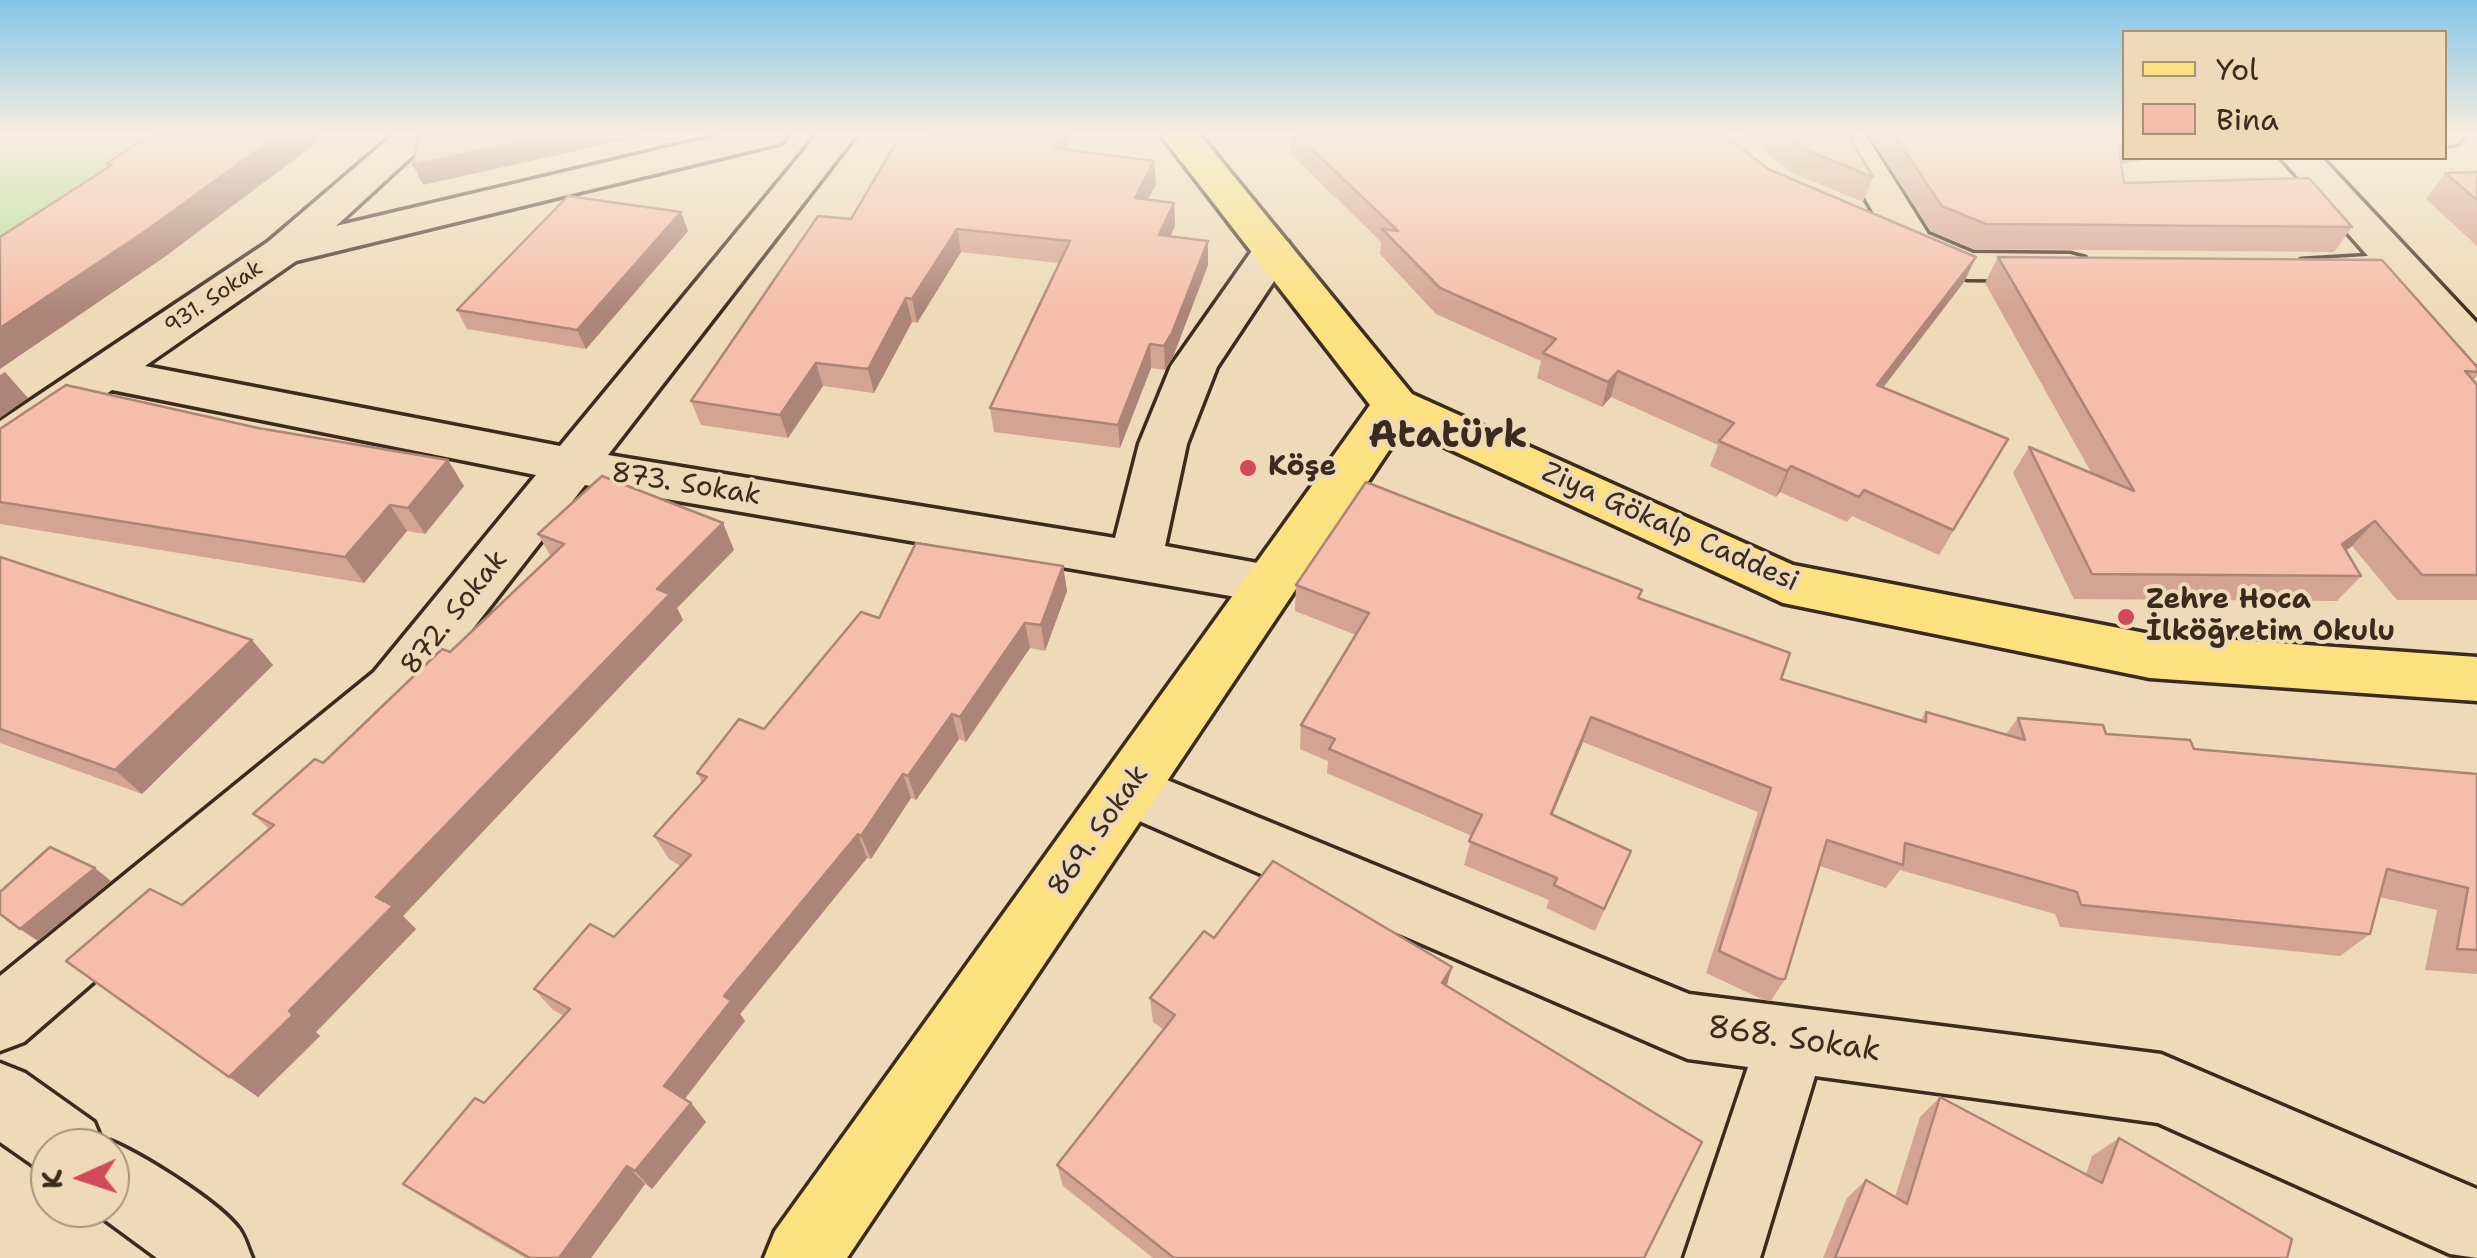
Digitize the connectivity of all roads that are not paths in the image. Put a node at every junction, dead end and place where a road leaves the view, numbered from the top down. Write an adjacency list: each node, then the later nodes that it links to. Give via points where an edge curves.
1 (349, 194): 9 (street, 931. Sokak)
2 (521, 194): 9 (street)
3 (790, 194): 18 (street, 872. Sokak)
4 (1227, 194): 10 (main road, Ziya Gökalp Caddesi)
5 (1883, 194): 8 (street)
6 (2343, 194): 13 (street)
7 (1844, 212): 8 (street)
8 (1912, 242): 11 (street, via 1968,266)
9 (284, 251): 15 (street, 931. Sokak)
10 (1273, 251): 16 (main road, Ziya Gökalp Caddesi); 19 (street, via 1194,366 1163,444)
11 (2106, 267)
12 (2284, 268): 13 (street)
13 (2403, 269): 14 (street)
14 (2477, 350)
15 (103, 373): 17 (street, 931. Sokak); 18 (street, 873. Sokak)
16 (1395, 404): 20 (main road, 869. Sokak); 21 (main road, Ziya Gökalp Caddesi, via 1782,583 2150,656)
17 (0, 444)
18 (574, 466): 19 (street, 873. Sokak); 23 (street, 872. Sokak, via 394,688)
19 (1136, 560): 20 (street, 873. Sokak)
20 (1271, 583): 22 (main road, 869. Sokak)
21 (2477, 679)
22 (1128, 789): 24 (street, 868. Sokak, via 1688,1026); 30 (main road, 869. Sokak)
23 (0, 1019)
24 (1791, 1040): 28 (street, 868. Sokak, via 2162,1088); 31 (street)
25 (0, 1098): 26 (street)
26 (41, 1128)
27 (130, 1193): 29 (street)
28 (2477, 1227)
29 (214, 1258)
30 (802, 1258)
31 (1722, 1258)

